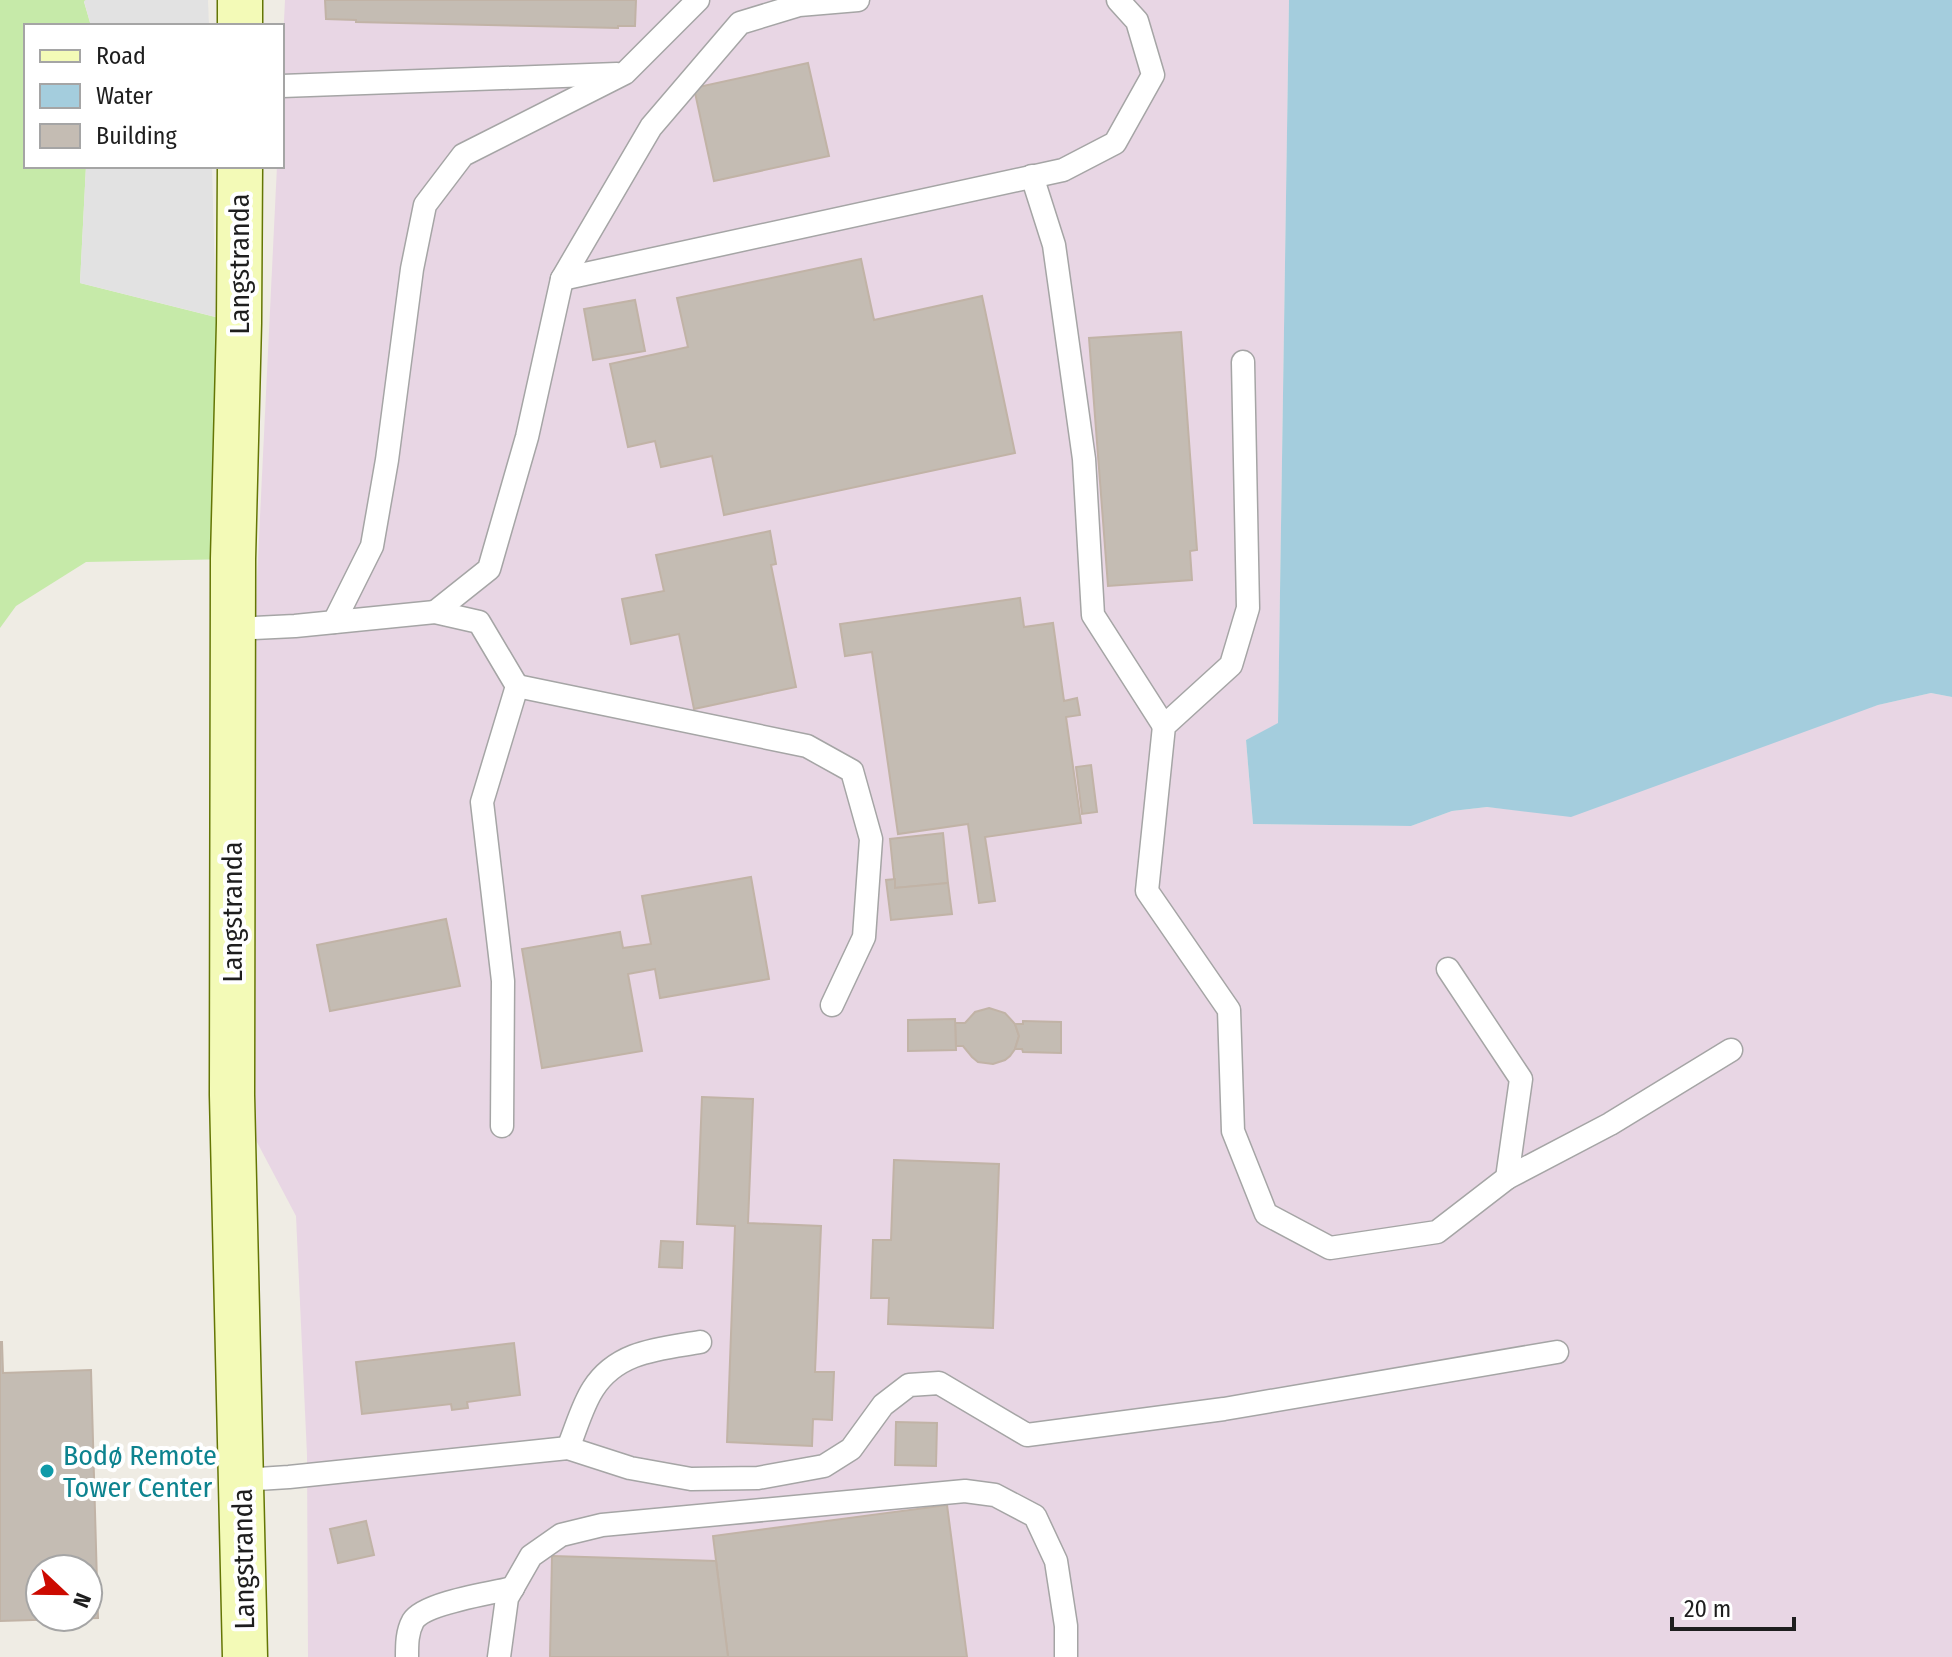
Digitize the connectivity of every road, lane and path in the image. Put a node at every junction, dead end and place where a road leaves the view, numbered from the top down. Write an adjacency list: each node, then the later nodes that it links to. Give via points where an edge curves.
1 (240, 0): 5 (street)
2 (698, 0): 6 (lane)
3 (858, 0): 10 (lane, via 799,5 740,23 651,127)
4 (1118, 0): 9 (lane, via 1137,21 1153,75 1115,143 1063,170)
5 (240, 24)
6 (625, 73): 7 (lane); 13 (lane, via 463,155 425,205 372,546)
7 (284, 86)
8 (240, 168): 14 (street, Langstranda)
9 (1032, 176): 10 (lane); 16 (lane, via 1054,245 1084,459 1093,615)
10 (562, 279): 12 (lane, via 527,437 489,569)
11 (1243, 362): 16 (lane, via 1248,608 1231,665)
12 (435, 612): 13 (lane); 15 (lane, via 479,622)
13 (334, 622): 14 (lane)
14 (234, 629): 25 (street, Langstranda, via 232,1095)
15 (517, 686): 18 (lane, via 807,746 852,771 871,839 864,937); 20 (lane, via 482,802 503,981)
16 (1164, 726): 21 (lane, via 1147,891 1229,1010 1233,1131 1266,1214 1330,1248 1437,1232)
17 (1448, 969): 21 (lane, via 1521,1079)
18 (832, 1005)
19 (1731, 1050): 21 (lane, via 1610,1124)
20 (502, 1126)
21 (1507, 1178)
22 (700, 1342): 24 (lane, via 643,1352 610,1368 592,1391)
23 (1557, 1352): 24 (lane, via 1224,1409 1027,1435 939,1383 909,1385 883,1405 851,1449 824,1466 758,1478 691,1479 630,1468)
24 (568, 1448): 25 (lane)
25 (241, 1480): 27 (street, Langstranda)
26 (513, 1588): 28 (lane, via 431,1607 415,1618); 29 (lane); 30 (lane, via 531,1556 561,1535 602,1525 965,1491 995,1495 1035,1516 1056,1561)
27 (245, 1657)
28 (407, 1657)
29 (499, 1657)
30 (1066, 1657)

